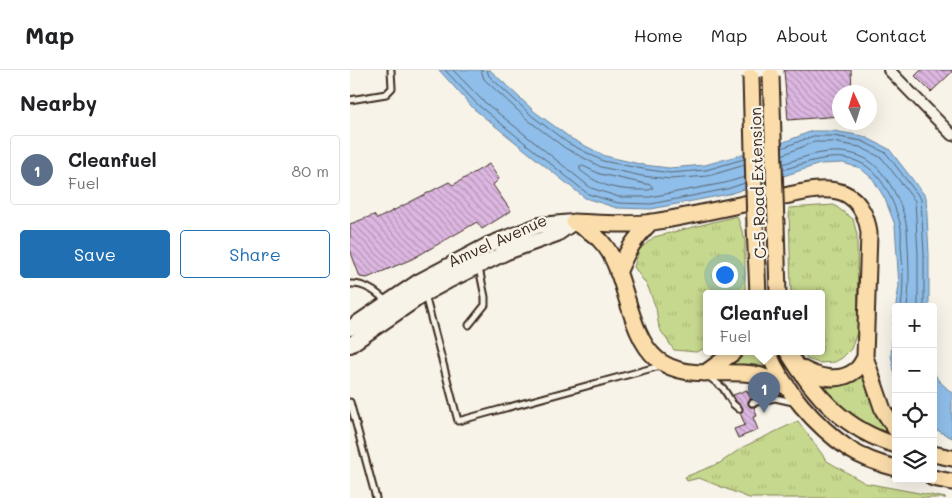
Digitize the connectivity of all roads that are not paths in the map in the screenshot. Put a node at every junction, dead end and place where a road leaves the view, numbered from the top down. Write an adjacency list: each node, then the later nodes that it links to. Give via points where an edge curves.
1 (391, 70): 5 (lane, via 392,88 386,94)
2 (889, 70): 6 (street)
3 (771, 73): 13 (main road, C-5 Road Extension, bridge)
4 (751, 74): 12 (main road, C-5 Road Extension, bridge)
5 (350, 100)
6 (952, 135)
7 (574, 222): 8 (main road); 9 (main road, Amvel Avenue, via 557,234); 10 (main road, via 606,246); 15 (main road, Amvel Avenue, via 540,225 488,245 418,282)
8 (652, 222): 10 (main road, via 626,252); 22 (main road, via 814,191 836,190 849,196 864,214 869,233)
9 (479, 265): 14 (main road, Amvel Avenue); 17 (lane, via 485,305)
10 (618, 273): 23 (main road, via 644,341 653,356)
11 (350, 284): 15 (lane, via 376,292)
12 (758, 290)
13 (778, 290)
14 (424, 294): 18 (main road, Amvel Avenue); 23 (lane, via 458,421)
15 (387, 303): 16 (main road, Amvel Avenue)
16 (352, 325)
17 (469, 325)
18 (350, 345)
19 (730, 355): 25 (main road)
20 (770, 355): 26 (main road)
21 (790, 355): 24 (main road)
22 (865, 357): 24 (main road, via 858,370 843,377 811,374); 31 (main road, via 883,410)
23 (665, 364): 25 (main road)
24 (796, 365): 32 (main road, via 834,412 856,428)
25 (704, 373): 26 (main road, via 753,374); 30 (lane, via 723,388)
26 (786, 386): 29 (main road)
27 (350, 402): 38 (lane)
28 (752, 403): 29 (lane, via 775,398)
29 (803, 405): 35 (main road, via 850,450)
30 (738, 409)
31 (892, 424)
32 (892, 443)
33 (937, 455): 34 (main road)
34 (952, 458)
35 (892, 467)
36 (937, 479): 37 (main road)
37 (952, 482)
38 (376, 498)

